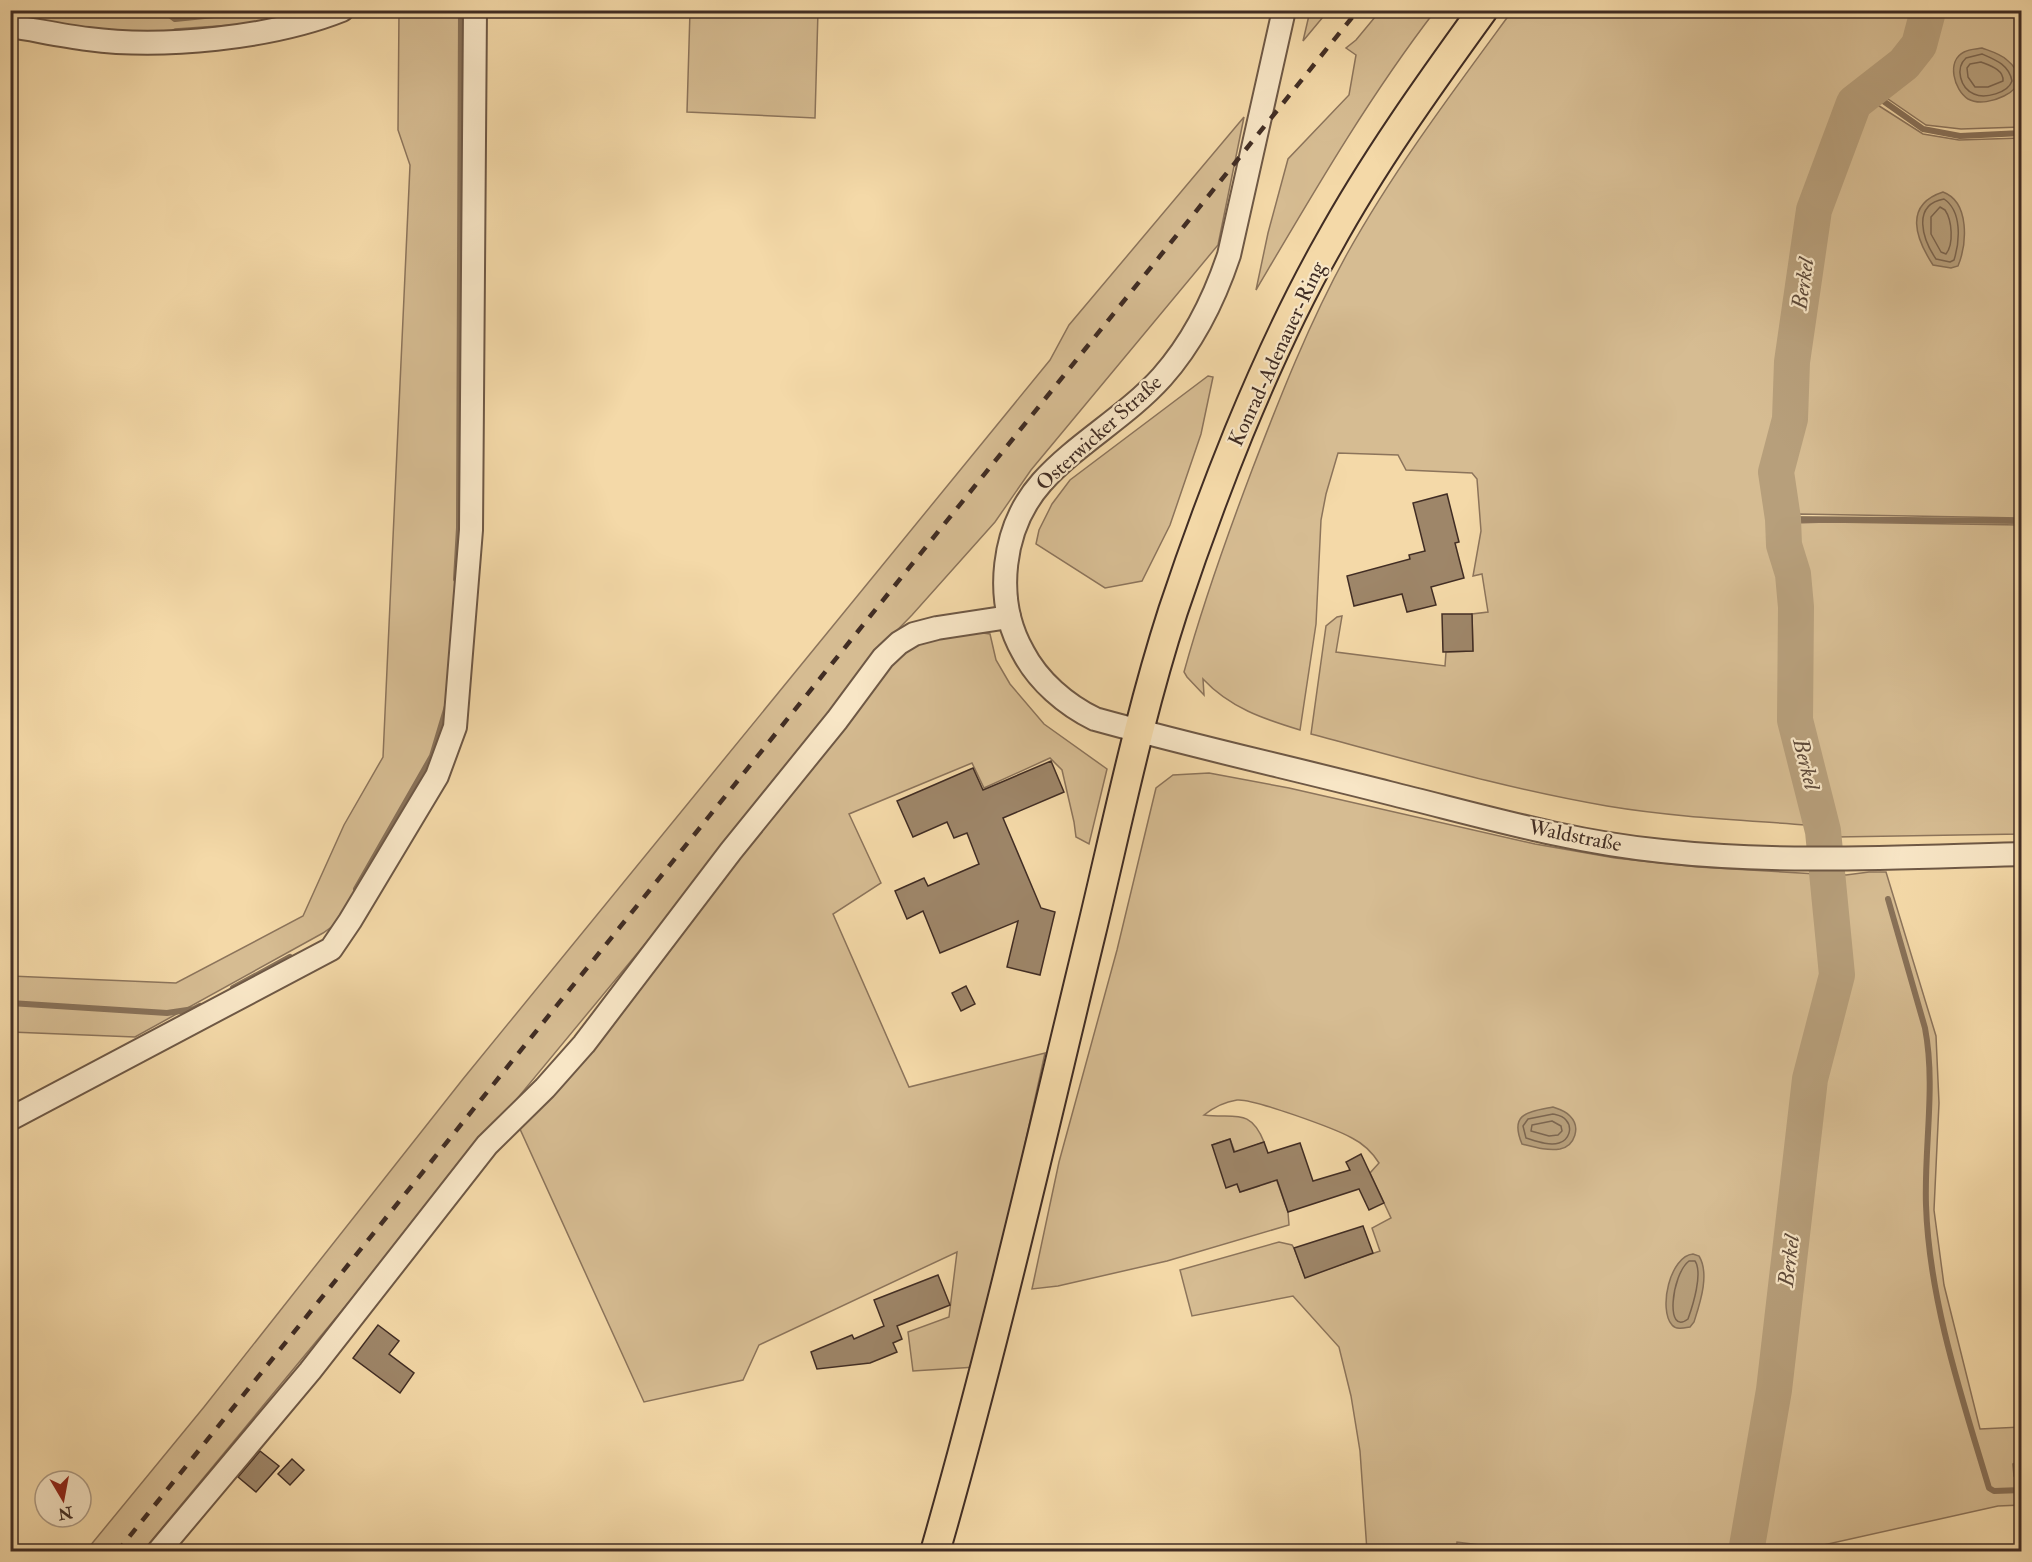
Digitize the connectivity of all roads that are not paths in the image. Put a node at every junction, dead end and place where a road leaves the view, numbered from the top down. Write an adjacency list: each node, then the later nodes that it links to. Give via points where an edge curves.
1 (342, 10): 5 (street, via 252,34 159,43 87,39)
2 (475, 10): 9 (street, via 471,531 455,727 437,776 331,949)
3 (1284, 10): 6 (street, Osterwicker Straße, via 1244,196 1229,255 1212,300 1196,332 1163,376 1058,466 1032,495 1016,525 1006,561)
4 (1484, 10): 7 (main road, Konrad-Adenauer-Ring, via 1365,182 1284,330 1205,519)
5 (10, 26)
6 (1009, 617): 7 (street, Osterwicker Straße, via 1022,652 1052,689 1082,713); 10 (street, via 914,634 884,658 584,1044 488,1145 310,1371)
7 (1139, 732): 8 (street, Waldstraße, via 1542,831 1660,851 1789,859); 11 (main road, Konrad-Adenauer-Ring, via 1006,1289)
8 (2022, 854)
9 (10, 1119)
10 (158, 1551)
11 (935, 1551)

